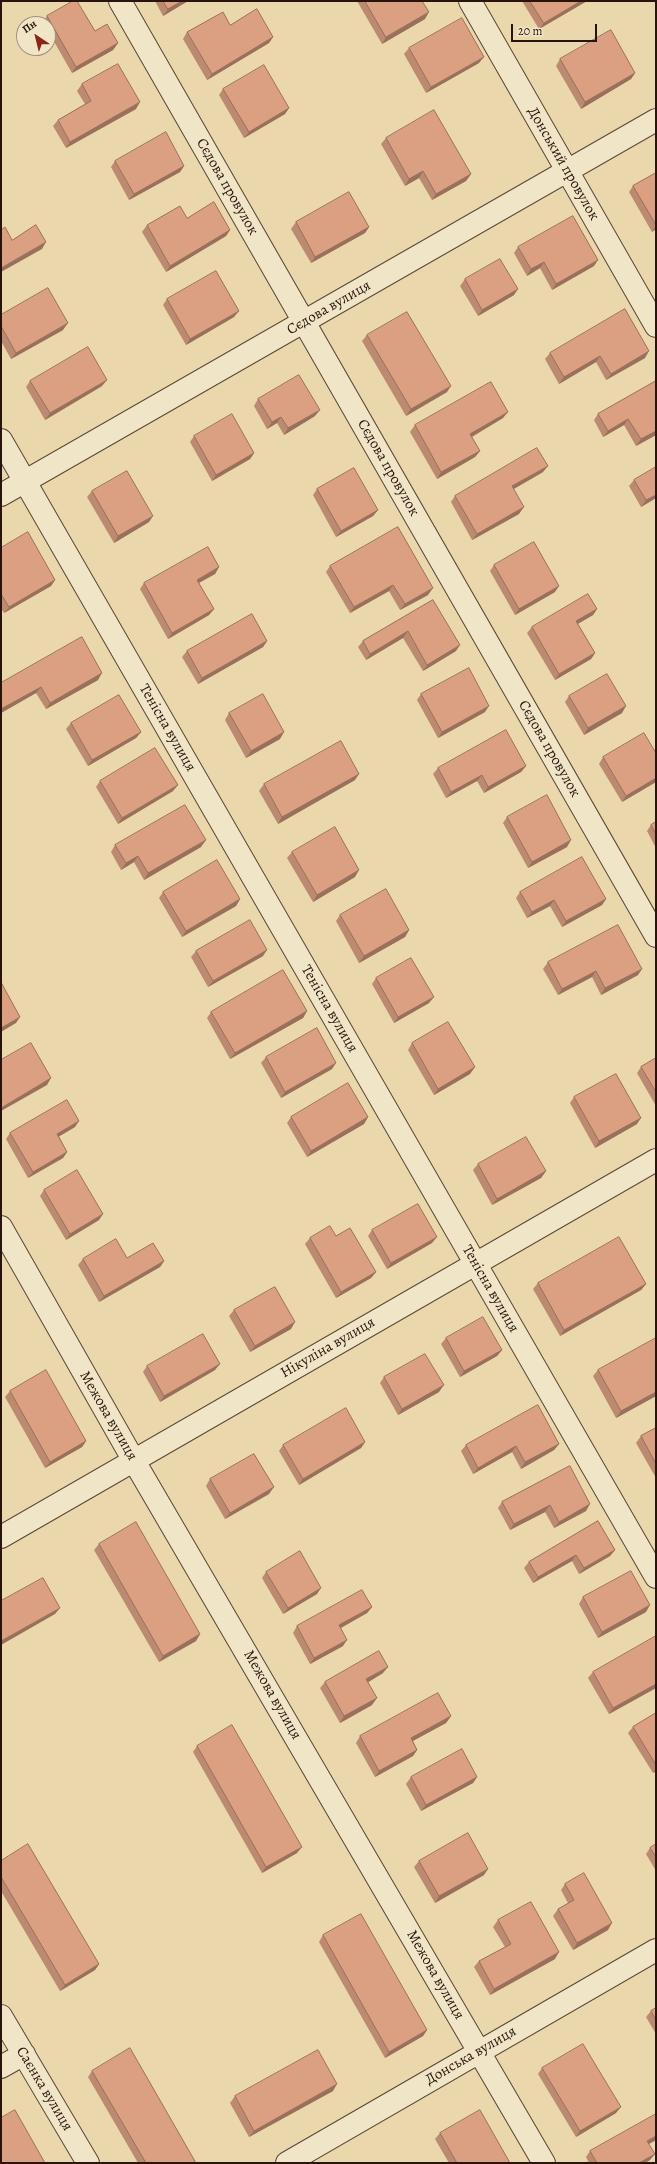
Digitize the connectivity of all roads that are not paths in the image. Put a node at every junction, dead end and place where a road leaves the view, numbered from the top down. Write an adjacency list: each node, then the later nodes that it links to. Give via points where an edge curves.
1 (120, 1): 5 (street, Сєдова провулок)
2 (470, 1): 4 (street, Донський провулок)
3 (656, 120): 4 (street, Сєдова вулиця)
4 (567, 171): 5 (street, Сєдова вулиця); 6 (street, Донський провулок)
5 (304, 322): 8 (street, Сєдова вулиця); 10 (street, Сєдова провулок)
6 (656, 326)
7 (1, 440): 8 (street, Тенісна вулиця)
8 (25, 482): 9 (street, Сєдова вулиця); 13 (street, Тенісна вулиця)
9 (1, 495)
10 (656, 936)
11 (656, 1160): 13 (street, Нікуліна вулиця)
12 (1, 1227): 14 (street, Межова вулиця)
13 (476, 1264): 14 (street, Нікуліна вулиця); 16 (street, Тенісна вулиця)
14 (134, 1461): 15 (street, Нікуліна вулиця); 19 (street, Межова вулиця)
15 (1, 1537)
16 (656, 1577)
17 (656, 1950): 19 (street, Донська вулиця)
18 (1, 2016): 20 (street, Саєнка вулиця)
19 (480, 2052): 23 (street, Донська вулиця); 24 (street, Межова вулиця)
20 (24, 2054): 21 (street); 22 (street, Саєнка вулиця)
21 (1, 2067)
22 (88, 2163)
23 (287, 2163)
24 (544, 2163)

